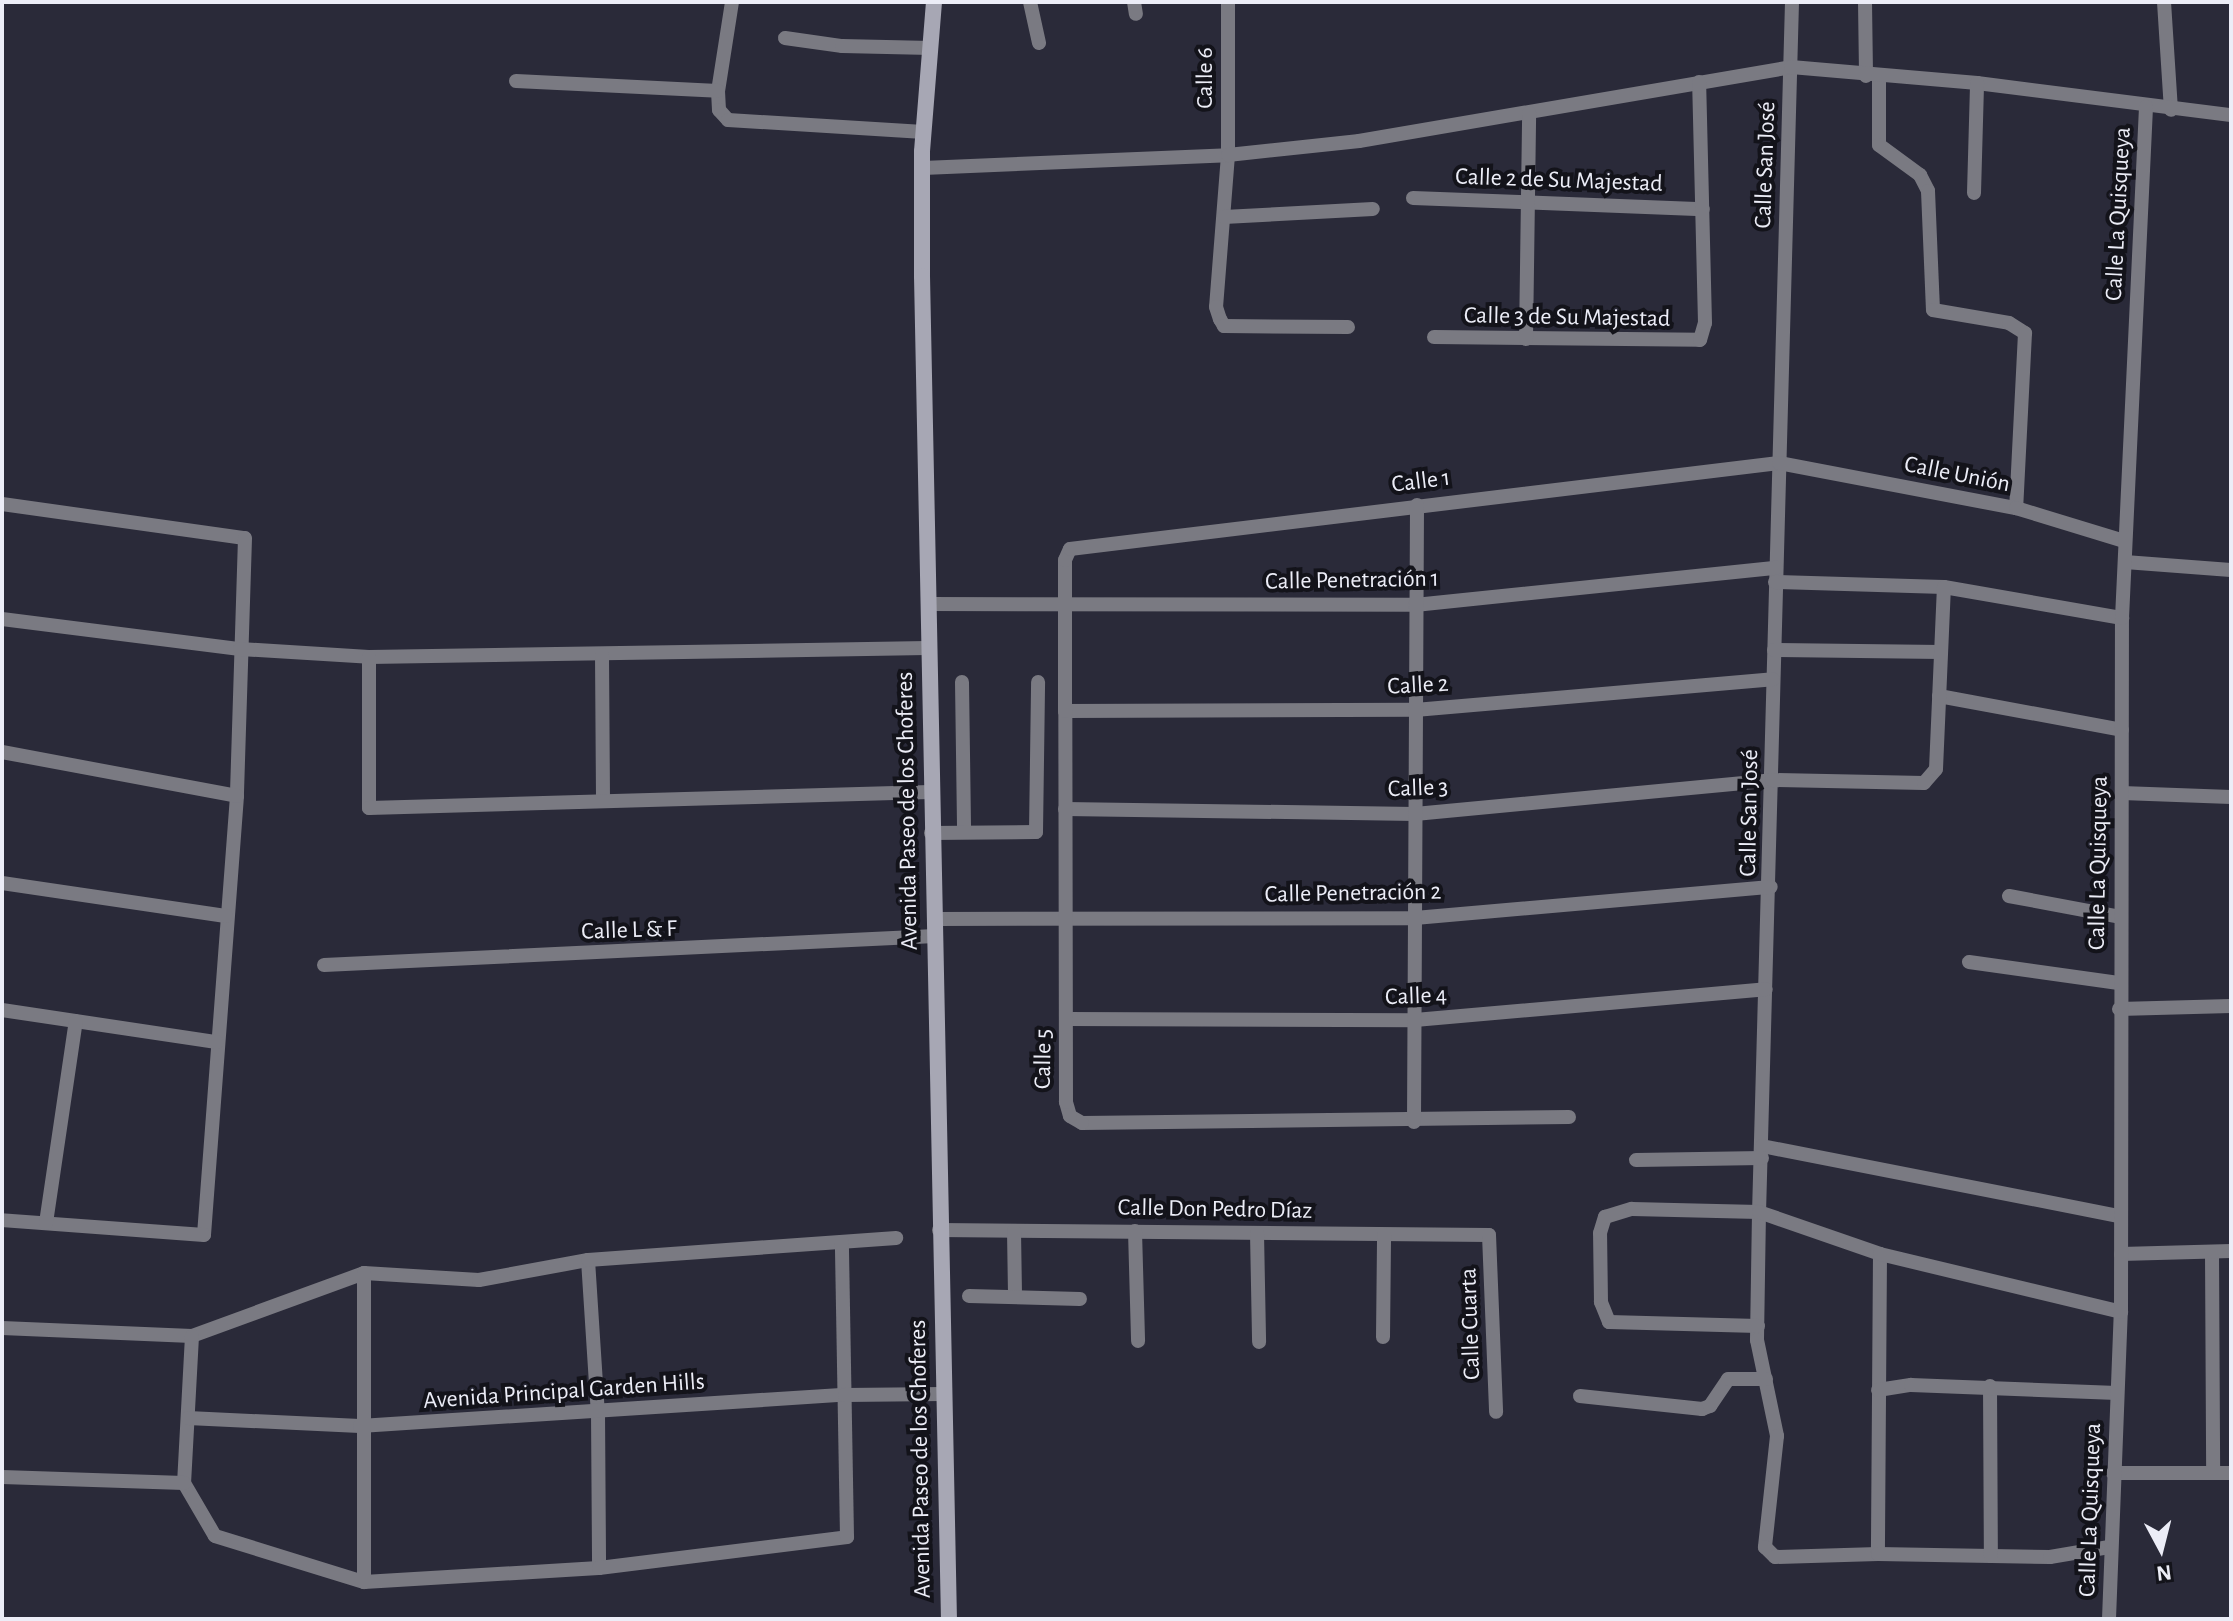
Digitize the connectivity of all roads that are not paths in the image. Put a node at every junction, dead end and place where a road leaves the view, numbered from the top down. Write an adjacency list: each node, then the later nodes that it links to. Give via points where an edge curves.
1 (732, 2): 16 (street)
2 (934, 2): 10 (street, Avenida Paseo de los Choferes)
3 (1030, 2): 9 (street)
4 (1228, 2): 22 (street, Calle 6)
5 (1792, 2): 11 (street, Calle San José)
6 (1865, 2): 12 (street)
7 (2164, 2): 18 (street)
8 (785, 38): 10 (street, via 842,46)
9 (1039, 43)
10 (931, 48): 21 (street, Avenida Paseo de los Choferes)
11 (1791, 67): 12 (street); 14 (street); 33 (street, Calle San José)
12 (1873, 76): 15 (street); 36 (street, via 1879,145 1920,175 1928,191 1933,310 2009,323 2025,333)
13 (516, 81): 16 (street)
14 (1699, 82): 19 (street); 28 (street)
15 (1977, 83): 17 (street); 24 (street)
16 (718, 91): 21 (street, via 719,110 739,124)
17 (2146, 107): 18 (street); 37 (street, Calle La Quisqueya)
18 (2171, 110): 20 (street)
19 (1529, 113): 22 (street, via 1359,141); 26 (street)
20 (2231, 115)
21 (924, 132): 23 (street, Avenida Paseo de los Choferes)
22 (1228, 155): 23 (street); 29 (street, Calle 6)
23 (923, 168): 43 (street, Avenida Paseo de los Choferes)
24 (1974, 193)
25 (1413, 198): 26 (street, Calle 2 de Su Majestad)
26 (1527, 202): 28 (street, Calle 2 de Su Majestad); 32 (street)
27 (1373, 209): 29 (street)
28 (1703, 209): 32 (street, Calle 3 de Su Majestad, via 1705,323 1700,340)
29 (1224, 217): 30 (street, Calle 6, via 1216,307 1224,326)
30 (1348, 327)
31 (1434, 337): 32 (street, Calle 3 de Su Majestad)
32 (1526, 339)
33 (1779, 463): 35 (street, Calle 1); 36 (street, Calle Unión); 41 (street, Calle San José)
34 (2, 504): 49 (street, via 245,538)
35 (1417, 505): 38 (street, Calle 1); 45 (street)
36 (2016, 508): 37 (street, Calle Unión)
37 (2124, 541): 39 (street, Calle La Quisqueya)
38 (1070, 549): 44 (street, Calle 5, via 1065,560)
39 (2125, 562): 40 (street); 46 (street, Calle La Quisqueya)
40 (2231, 570)
41 (1775, 575): 42 (street, Calle Penetración 1); 45 (street, Calle Penetración 1); 50 (street, Calle San José)
42 (1944, 587): 46 (street, Calle Penetración 1); 51 (street)
43 (928, 604): 44 (street, Calle Penetración 1); 48 (street, Avenida Paseo de los Choferes)
44 (1067, 604): 45 (street, Calle Penetración 1); 59 (street, Calle 5)
45 (1415, 605): 58 (street)
46 (2122, 618): 60 (street, Calle La Quisqueya)
47 (2, 619): 49 (street)
48 (927, 648): 52 (street); 63 (street, Avenida Paseo de los Choferes)
49 (240, 649): 53 (street); 65 (street)
50 (1774, 650): 51 (street); 54 (street, Calle San José)
51 (1941, 652): 57 (street)
52 (602, 655): 53 (street); 67 (street)
53 (369, 657): 67 (street, via 369,808)
54 (1773, 679): 58 (street, Calle 2); 62 (street, Calle San José)
55 (962, 682): 70 (street)
56 (1038, 682): 70 (street, via 1039,827 1031,834)
57 (1939, 696): 60 (street); 62 (street, Calle 3, via 1936,769 1924,783)
58 (1415, 710): 59 (street, Calle 2); 69 (street)
59 (1065, 711): 68 (street, Calle 5)
60 (2122, 730): 64 (street, Calle La Quisqueya)
61 (2, 752): 65 (street)
62 (1772, 780): 69 (street, Calle 3); 73 (street, Calle San José)
63 (930, 792): 67 (street); 71 (street, Avenida Paseo de los Choferes)
64 (2122, 793): 66 (street); 77 (street, Calle La Quisqueya)
65 (237, 796): 75 (street)
66 (2231, 797)
67 (603, 801)
68 (1065, 809): 69 (street, Calle 3); 76 (street, Calle 5)
69 (1415, 814): 78 (street)
70 (964, 832): 71 (street)
71 (931, 833): 79 (street, Avenida Paseo de los Choferes)
72 (2, 883): 75 (street)
73 (1771, 887): 78 (street, Calle Penetración 2); 84 (street, Calle San José)
74 (2009, 896): 77 (street)
75 (226, 916): 91 (street)
76 (1065, 916): 78 (street, Calle Penetración 2); 79 (street, Calle Penetración 2); 88 (street, Calle 5)
77 (2120, 917): 83 (street, Calle La Quisqueya)
78 (1415, 918): 89 (street)
79 (935, 919): 80 (street, Avenida Paseo de los Choferes)
80 (935, 936): 82 (street, Calle L & F); 100 (street, Avenida Paseo de los Choferes)
81 (1969, 962): 83 (street)
82 (324, 965)
83 (2119, 983): 86 (street, Calle La Quisqueya)
84 (1766, 989): 89 (street, Calle 4); 94 (street, Calle San José)
85 (2231, 1006): 86 (street)
86 (2119, 1009): 97 (street, Calle La Quisqueya)
87 (2, 1010): 90 (street)
88 (1067, 1019): 89 (street, Calle 4); 93 (street, Calle 5, via 1066,1102 1070,1116 1082,1123)
89 (1415, 1020): 93 (street)
90 (76, 1021): 91 (street); 99 (street)
91 (217, 1042): 99 (street, via 204,1235)
92 (1569, 1117): 93 (street, Calle 5)
93 (1414, 1122)
94 (1762, 1152): 95 (street); 96 (street, Calle San José); 97 (street)
95 (1636, 1160)
96 (1759, 1212): 110 (street); 118 (street, Calle San José); 118 (street, via 1618,1210 1605,1217 1600,1233 1601,1302 1609,1322)
97 (2120, 1216): 111 (street, Calle La Quisqueya)
98 (2, 1220): 99 (street)
99 (46, 1223)
100 (939, 1230): 101 (street, Calle Don Pedro Díaz); 128 (street, Avenida Paseo de los Choferes)
101 (1014, 1231): 102 (street, Calle Don Pedro Díaz); 115 (street)
102 (1135, 1231): 103 (street, Calle Don Pedro Díaz); 122 (street)
103 (1257, 1233): 104 (street, Calle Don Pedro Díaz); 123 (street)
104 (1384, 1235): 105 (street, Calle Don Pedro Díaz); 121 (street)
105 (1489, 1235): 131 (street, Calle Cuarta)
106 (896, 1238): 107 (street)
107 (842, 1242): 112 (street); 129 (street)
108 (2231, 1251): 109 (street)
109 (2212, 1252): 111 (street); 136 (street)
110 (1880, 1254): 117 (street); 126 (street)
111 (2121, 1254): 117 (street, Calle La Quisqueya)
112 (588, 1260): 113 (street, via 479,1280); 132 (street)
113 (364, 1273): 120 (street); 134 (street)
114 (969, 1296): 115 (street)
115 (1015, 1297): 116 (street)
116 (1080, 1299)
117 (2121, 1312): 127 (street, Calle La Quisqueya)
118 (1758, 1326): 124 (street, Calle San José)
119 (2, 1328): 120 (street)
120 (192, 1336): 133 (street)
121 (1383, 1337)
122 (1138, 1341)
123 (1259, 1342)
124 (1766, 1379): 130 (street, via 1728,1379 1710,1406 1702,1409); 141 (street, Calle San José, via 1777,1436 1765,1547 1769,1555)
125 (1990, 1386): 126 (street); 127 (street); 142 (street)
126 (1878, 1390): 141 (street)
127 (2117, 1393): 135 (street, Calle La Quisqueya)
128 (943, 1394): 129 (street, Avenida Principal Garden Hills); 145 (street, Avenida Paseo de los Choferes)
129 (845, 1395): 132 (street, Avenida Principal Garden Hills); 143 (street, via 847,1537)
130 (1580, 1396)
131 (1496, 1412)
132 (598, 1413): 134 (street, Avenida Principal Garden Hills); 143 (street)
133 (188, 1418): 134 (street, Avenida Principal Garden Hills); 139 (street)
134 (360, 1426): 144 (street)
135 (2113, 1473): 136 (street); 140 (street, Calle La Quisqueya)
136 (2213, 1473): 137 (street)
137 (2231, 1473)
138 (2, 1477): 139 (street)
139 (184, 1483): 144 (street, via 215,1536)
140 (2109, 1547): 142 (street, via 2074,1555); 146 (street, Calle La Quisqueya)
141 (1878, 1554): 142 (street)
142 (1991, 1556)
143 (599, 1568): 144 (street)
144 (364, 1582)
145 (949, 1619)
146 (2109, 1619)

